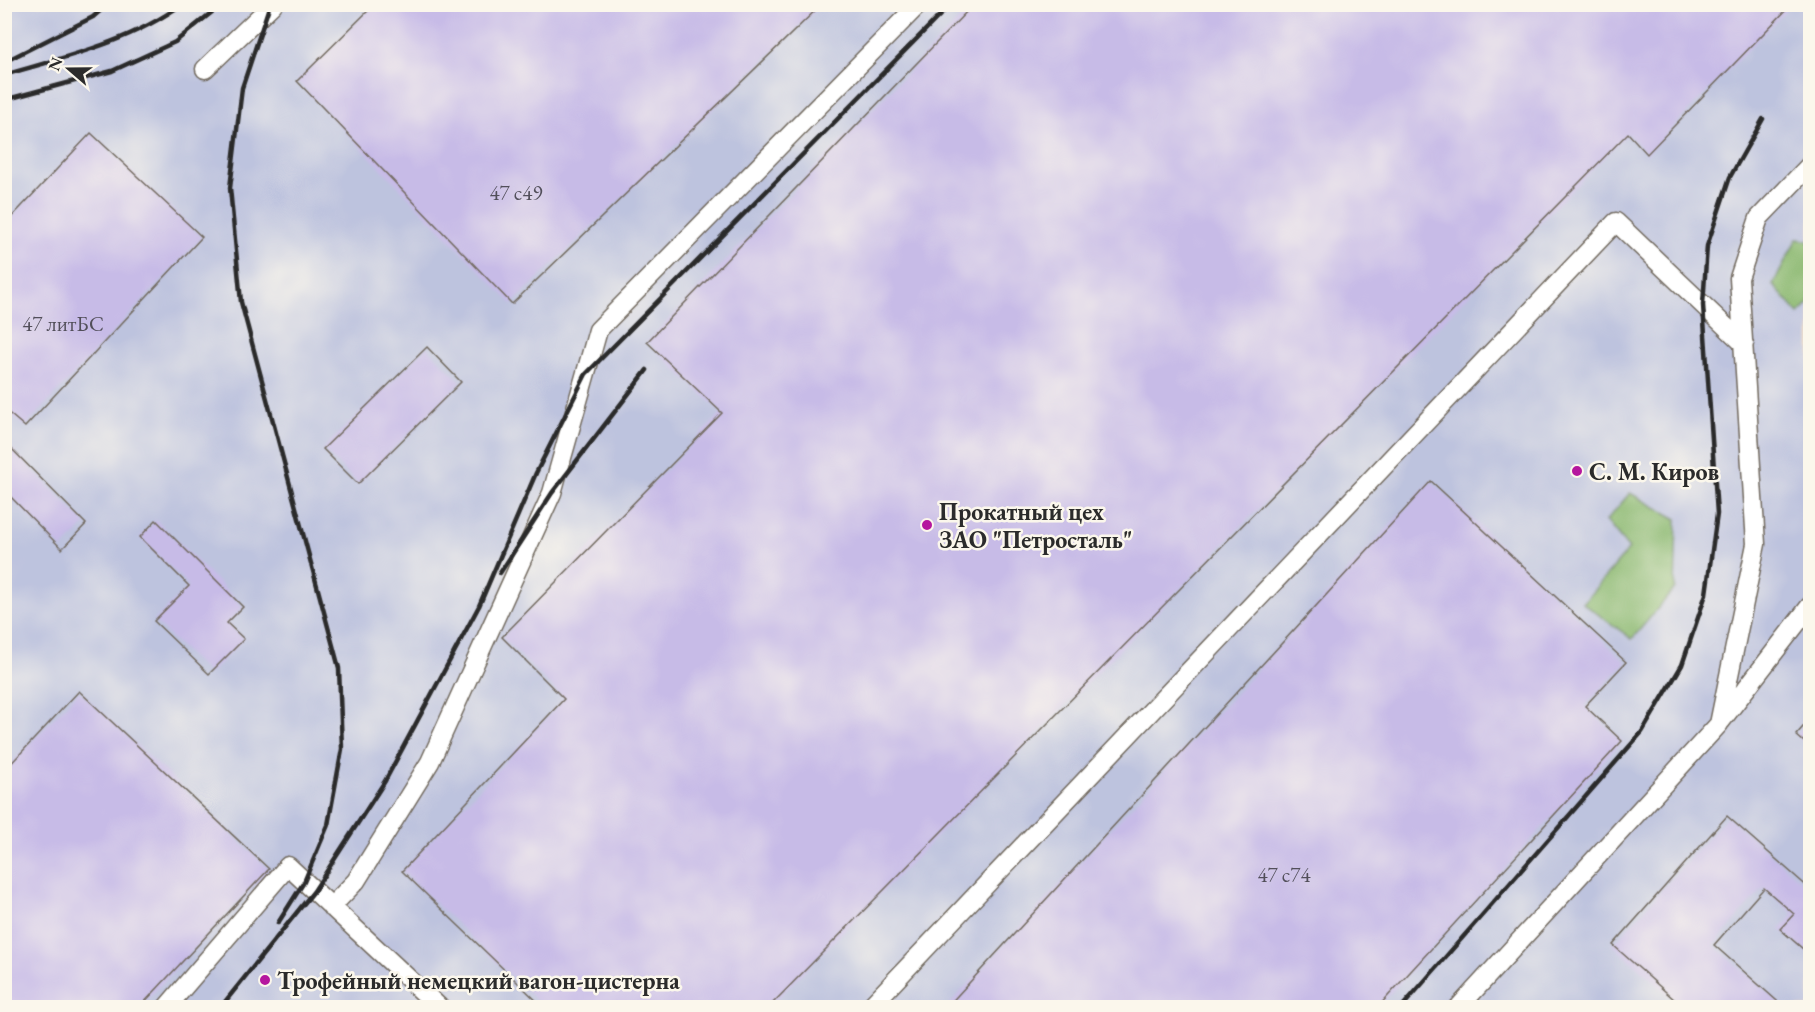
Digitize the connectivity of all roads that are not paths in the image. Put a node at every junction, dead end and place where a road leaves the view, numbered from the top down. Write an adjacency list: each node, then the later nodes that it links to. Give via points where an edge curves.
1 (273, 4): 3 (lane)
2 (919, 4): 8 (lane, via 598,330 552,493 430,762 356,880)
3 (205, 69)
4 (1810, 165): 5 (lane, via 1760,218 1739,278)
5 (1744, 345): 7 (lane, via 1756,544); 11 (lane, via 1616,222)
6 (1810, 606): 7 (lane)
7 (1719, 724): 12 (lane)
8 (331, 907): 9 (lane, via 288,866); 10 (lane)
9 (165, 1008)
10 (440, 1008)
11 (869, 1008)
12 (1458, 1008)

